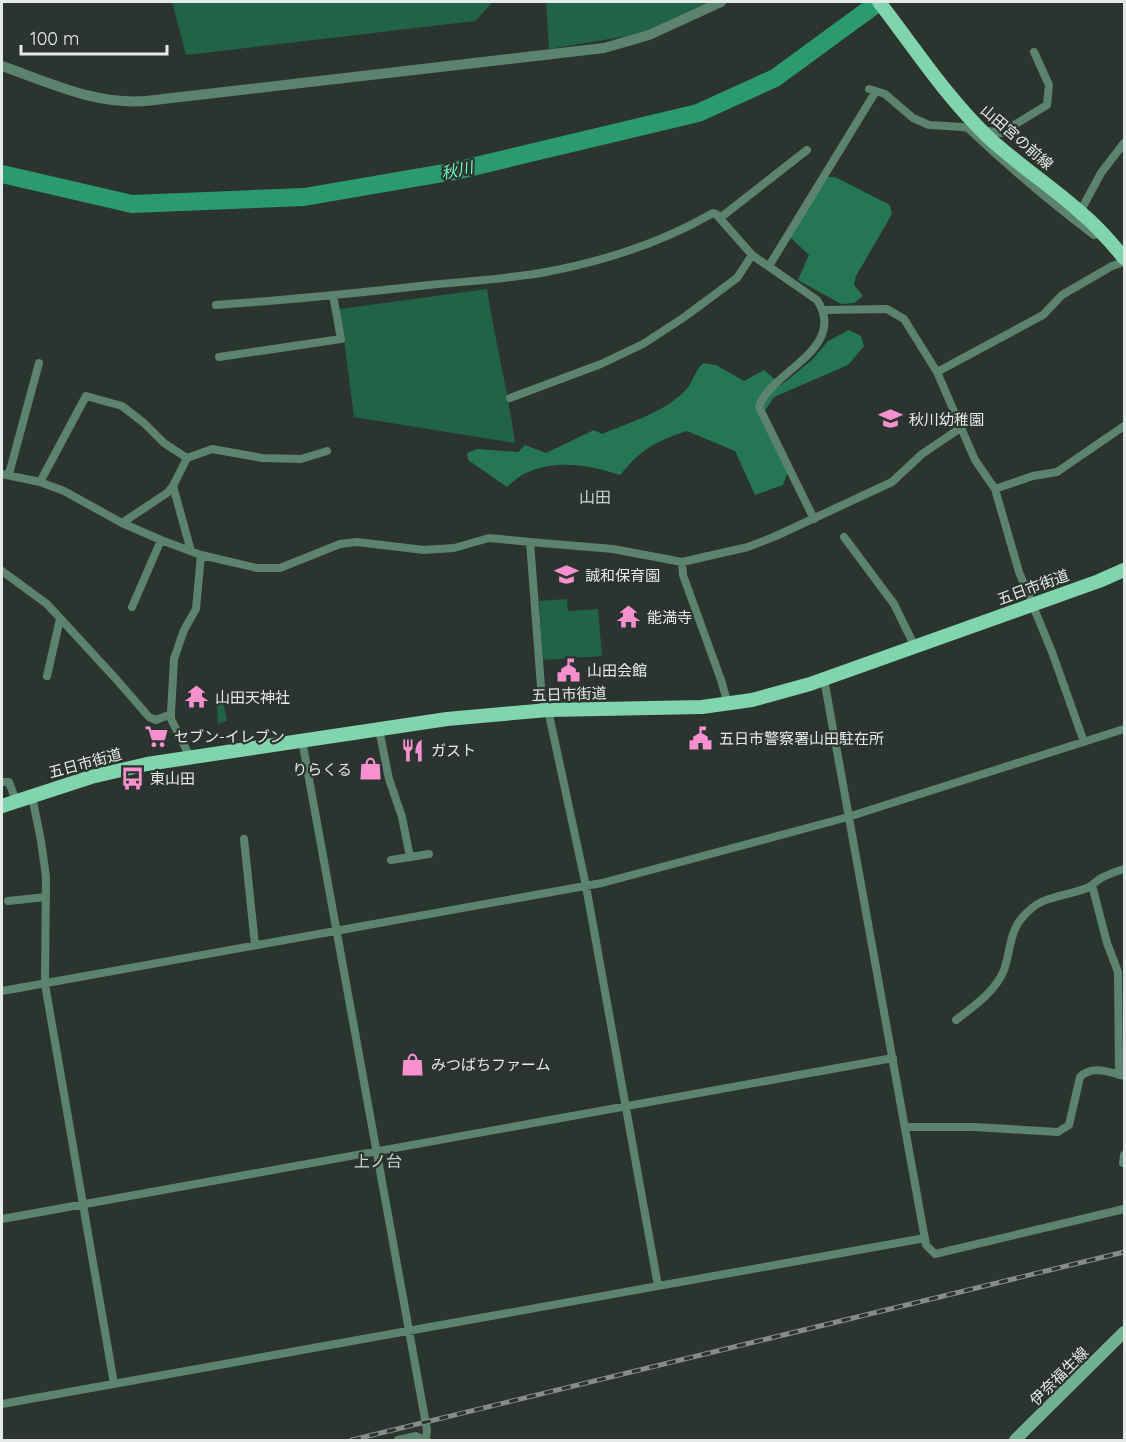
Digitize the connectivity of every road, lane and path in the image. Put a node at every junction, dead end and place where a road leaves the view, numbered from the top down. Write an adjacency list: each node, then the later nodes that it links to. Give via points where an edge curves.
1 (721, 2): 4 (street, via 649,36 604,48 146,101 94,98)
2 (879, 2): 8 (main road, 山田宮の前線, via 977,126)
3 (1034, 52): 5 (street, via 1050,85 1047,105 1004,133)
4 (2, 66)
5 (969, 129): 10 (street, via 1016,174 1068,215 1094,235); 13 (street, via 930,125 873,90)
6 (1125, 143): 8 (street, via 1101,173)
7 (807, 150): 9 (street)
8 (1080, 212): 10 (main road, 山田宮の前線)
9 (720, 218): 11 (street); 14 (street, via 713,213 653,242 544,272)
10 (1103, 233): 12 (main road, 山田宮の前線)
11 (752, 255): 13 (street); 20 (street, via 737,278 643,344)
12 (1125, 260): 19 (street, via 1062,295 1044,315)
13 (769, 266): 16 (street, via 817,300)
14 (333, 295): 15 (street); 17 (street, via 341,339)
15 (216, 305)
16 (823, 310): 19 (street, via 896,312); 29 (street, via 824,326 819,340 802,362 762,397 759,408)
17 (219, 357)
18 (39, 363): 25 (street)
19 (938, 372): 22 (street)
20 (510, 398)
21 (1125, 426): 28 (street, via 1056,472)
22 (962, 427): 28 (street, via 975,460); 29 (street, via 922,454 892,482)
23 (327, 451): 24 (street, via 301,459 262,458 212,449)
24 (187, 458): 26 (street, via 122,406 86,396); 27 (street)
25 (5, 474): 26 (street)
26 (40, 482): 30 (street)
27 (173, 486): 30 (street); 34 (street)
28 (995, 489): 39 (street, via 1019,572)
29 (814, 519): 36 (street, via 748,547)
30 (122, 523): 32 (street)
31 (844, 537): 42 (street, via 894,604)
32 (160, 540): 34 (street); 40 (street)
33 (530, 542): 35 (street, via 489,538 454,548 423,550 357,542 340,544 268,569); 36 (street, via 612,549); 46 (street, via 542,700)
34 (191, 551): 35 (street)
35 (201, 555): 47 (street, via 196,609 174,659)
36 (682, 562): 45 (street, via 683,575)
37 (1125, 570): 39 (main road, 五日市街道)
38 (2, 571): 41 (street, via 47,604)
39 (1033, 604): 42 (main road, 五日市街道); 51 (street)
40 (132, 607)
41 (60, 619): 43 (street); 47 (street, via 149,717 156,720)
42 (915, 647): 44 (main road, 五日市街道)
43 (47, 676)
44 (824, 679): 45 (main road, 五日市街道); 57 (street)
45 (728, 704): 46 (main road, 五日市街道)
46 (548, 710): 48 (main road, 五日市街道); 64 (street)
47 (171, 714): 52 (street)
48 (379, 729): 50 (main road, 五日市街道); 60 (street)
49 (1125, 729): 51 (street)
50 (302, 740): 52 (main road, 五日市街道); 67 (street)
51 (1084, 742): 57 (street)
52 (190, 757): 54 (main road, 五日市街道, via 115,771)
53 (2, 782): 55 (street, via 9,782)
54 (32, 796): 55 (main road, 五日市街道); 65 (street)
55 (16, 801): 56 (main road, 五日市街道)
56 (2, 806)
57 (848, 817): 64 (street); 72 (street)
58 (244, 840): 68 (street)
59 (429, 854): 60 (street)
60 (410, 857): 61 (street)
61 (391, 860)
62 (1125, 869): 63 (street)
63 (1092, 885): 71 (street, via 1032,907 1019,920 1004,971 996,983 987,996); 73 (street, via 1118,972)
64 (586, 886): 67 (street); 74 (street)
65 (46, 897): 66 (street); 69 (street)
66 (8, 901)
67 (336, 930): 68 (street); 76 (street)
68 (255, 945): 69 (street)
69 (45, 984): 70 (street); 77 (street)
70 (2, 991)
71 (956, 1020)
72 (892, 1058): 74 (street); 75 (street)
73 (1122, 1076): 75 (street, via 1092,1069 1085,1072 1080,1077 1069,1125 1058,1132)
74 (626, 1105): 76 (street); 81 (street)
75 (906, 1127): 80 (street)
76 (377, 1151): 77 (street); 82 (street)
77 (83, 1204): 79 (street); 84 (street)
78 (1125, 1209): 80 (street, via 935,1254)
79 (2, 1219)
80 (925, 1238): 81 (street)
81 (658, 1286): 82 (street)
82 (409, 1331): 84 (street); 87 (street, via 427,1430)
83 (1125, 1332): 88 (main road, 伊奈福生線)
84 (114, 1384): 85 (street)
85 (2, 1404)
86 (398, 1440): 87 (street, via 416,1436)
87 (425, 1440)
88 (1015, 1440)

